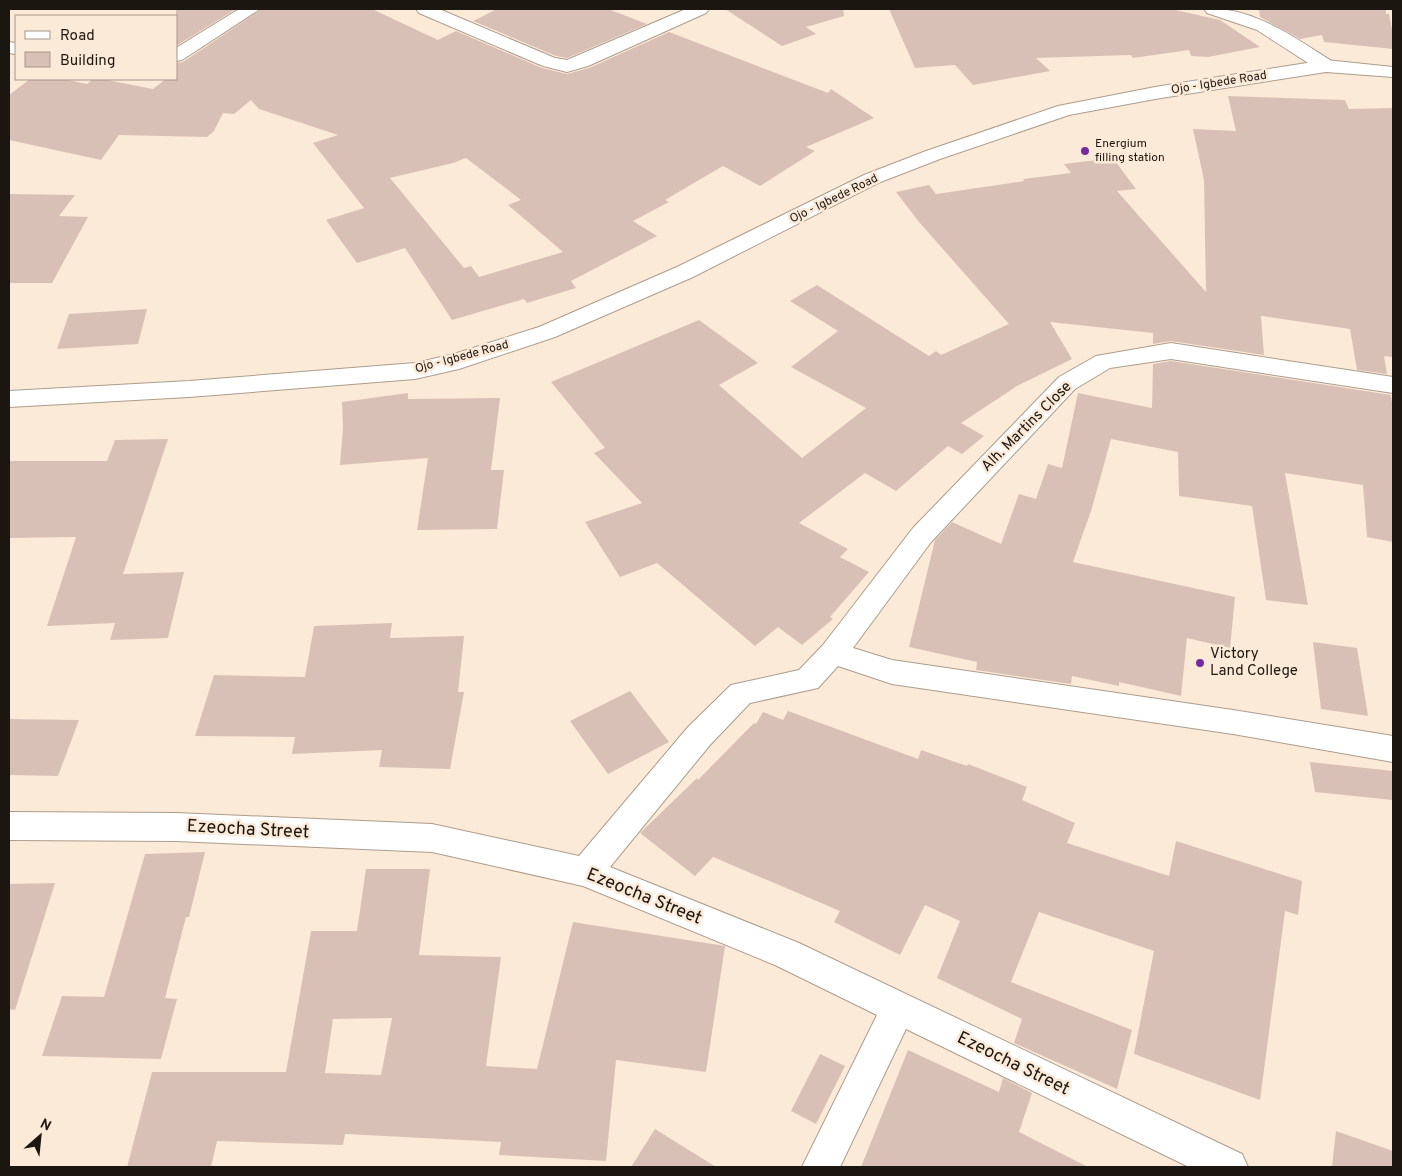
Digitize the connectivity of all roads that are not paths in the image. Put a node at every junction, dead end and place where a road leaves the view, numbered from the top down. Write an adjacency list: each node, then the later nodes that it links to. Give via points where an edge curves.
1 (251, 9): 5 (street)
2 (425, 9): 3 (street, via 550,62 567,66)
3 (700, 9)
4 (1213, 9): 6 (street, via 1264,26)
5 (178, 55)
6 (1326, 66): 7 (street, Ojo - Igbede Road); 9 (street, Ojo - Igbede Road, via 1156,92 1065,110 871,179 685,272 547,332 415,371)
7 (1393, 72)
8 (1393, 385): 10 (street, Alh. Martins Close, via 1171,351 1104,361 1067,383 922,534)
9 (9, 399)
10 (833, 653): 11 (street, via 892,672); 13 (street, Alh. Martins Close, via 808,680 741,693 698,736)
11 (1393, 749)
12 (9, 826): 13 (street, Ezeocha Street, via 176,827 432,838)
13 (586, 872): 14 (street, Ezeocha Street, via 787,954)
14 (898, 1009): 15 (street); 16 (street, Ezeocha Street)
15 (821, 1167)
16 (1229, 1167)

